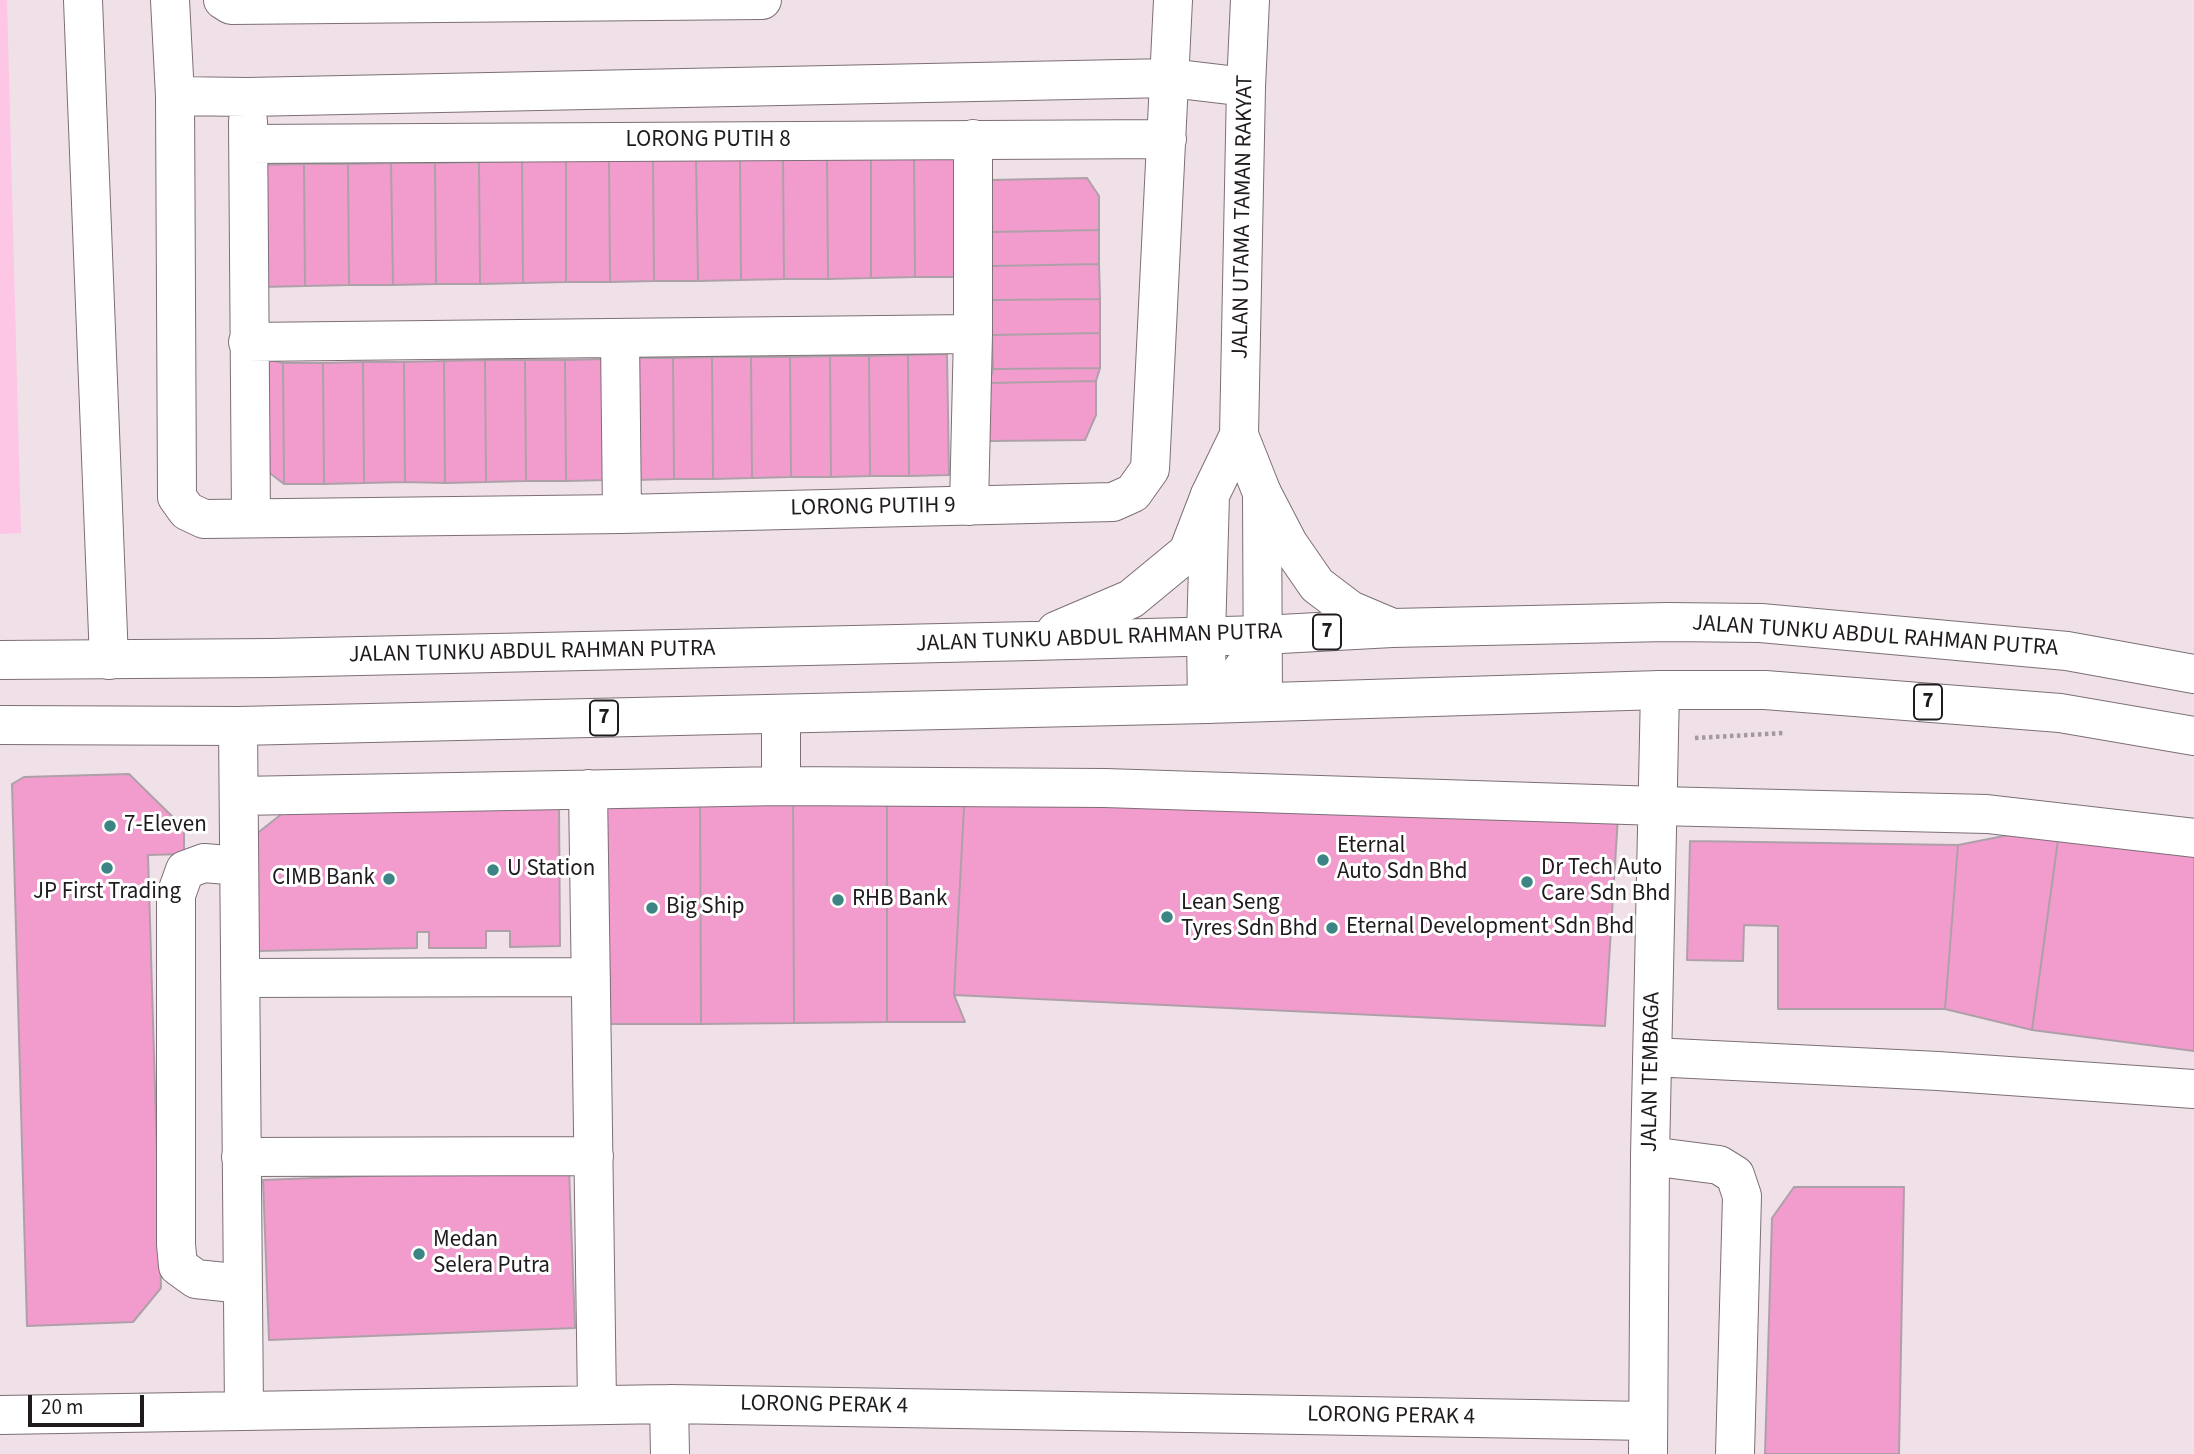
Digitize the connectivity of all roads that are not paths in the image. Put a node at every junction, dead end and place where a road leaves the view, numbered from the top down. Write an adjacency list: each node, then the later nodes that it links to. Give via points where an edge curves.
1 (83, 0): 28 (street)
2 (170, 0): 9 (street)
3 (223, 0): 4 (street, via 232,5)
4 (762, 0)
5 (1173, 0): 7 (street, LORONG PUTIH 9)
6 (1250, 0): 8 (street, JALAN UTAMA TAMAN RAKYAT)
7 (1170, 78): 8 (street); 10 (street); 12 (street, LORONG PUTIH 9)
8 (1246, 87): 17 (street, JALAN UTAMA TAMAN RAKYAT)
9 (176, 96): 10 (street); 22 (street, LORONG PUTIH 9, via 177,497 187,511 204,519)
10 (247, 97): 13 (street)
11 (973, 139): 12 (street, LORONG PUTIH 8); 13 (street, LORONG PUTIH 8); 14 (street)
12 (1167, 139): 20 (street, LORONG PUTIH 9, via 1150,469 1133,493 1113,502)
13 (248, 144): 16 (street)
14 (973, 334): 15 (street); 20 (street)
15 (620, 338): 16 (street); 21 (street)
16 (248, 342): 22 (street)
17 (1239, 435): 18 (street, JALAN UTAMA TAMAN RAKYAT); 19 (street, JALAN UTAMA TAMAN RAKYAT)
18 (1262, 493): 23 (street, via 1317,585 1350,610); 24 (street, JALAN UTAMA TAMAN RAKYAT)
19 (1210, 495): 25 (street, JALAN UTAMA TAMAN RAKYAT); 26 (street, via 1188,552 1131,599)
20 (969, 506): 21 (street, LORONG PUTIH 9)
21 (622, 514): 22 (street, LORONG PUTIH 9)
22 (251, 517)
23 (1392, 628): 24 (street, JALAN TUNKU ABDUL RAHMAN PUTRA / 7); 29 (street, JALAN TUNKU ABDUL RAHMAN PUTRA / 7, via 1761,624 2067,651)
24 (1262, 635): 25 (street, JALAN TUNKU ABDUL RAHMAN PUTRA / 7); 31 (street, JALAN UTAMA TAMAN RAKYAT); 32 (street, via 1238,675)
25 (1206, 636): 26 (street, JALAN TUNKU ABDUL RAHMAN PUTRA / 7); 32 (street, JALAN UTAMA TAMAN RAKYAT)
26 (1032, 642): 28 (street, JALAN TUNKU ABDUL RAHMAN PUTRA / 7)
27 (0, 660): 28 (street, JALAN TUNKU ABDUL RAHMAN PUTRA / 7)
28 (109, 660)
29 (2194, 674)
30 (1660, 690): 31 (street, 7); 36 (street, 7, via 1765,690 2060,713); 40 (street, JALAN TEMBAGA)
31 (1263, 702): 32 (street, 7)
32 (1207, 704): 33 (street, 7)
33 (781, 714): 35 (street, 7); 37 (street)
34 (0, 725): 35 (street, 7)
35 (238, 726): 39 (street)
36 (2194, 736)
37 (781, 786): 38 (street); 40 (street, via 1105,788)
38 (588, 789): 39 (street); 43 (street)
39 (239, 796): 42 (street)
40 (1658, 807): 41 (street, via 1987,814); 45 (street, JALAN TEMBAGA)
41 (2194, 838)
42 (239, 866): 44 (street); 50 (street, via 204,863 185,870 176,895 176,1230 178,1266 196,1279)
43 (591, 977): 44 (street); 47 (street)
44 (240, 978): 49 (street)
45 (1652, 1057): 46 (street, via 1938,1070); 48 (street, JALAN TEMBAGA)
46 (2194, 1089)
47 (594, 1156): 49 (street); 51 (street)
48 (1650, 1156): 55 (street, JALAN TEMBAGA); 57 (street, via 1719,1165 1735,1175 1742,1196)
49 (242, 1157): 50 (street)
50 (243, 1284): 53 (street)
51 (597, 1404): 52 (street, LORONG PERAK 4); 53 (street, LORONG PERAK 4)
52 (669, 1404): 55 (street, LORONG PERAK 4); 56 (street)
53 (244, 1411): 54 (street, LORONG PERAK 4)
54 (0, 1415)
55 (1648, 1438)
56 (670, 1454)
57 (1735, 1454)

